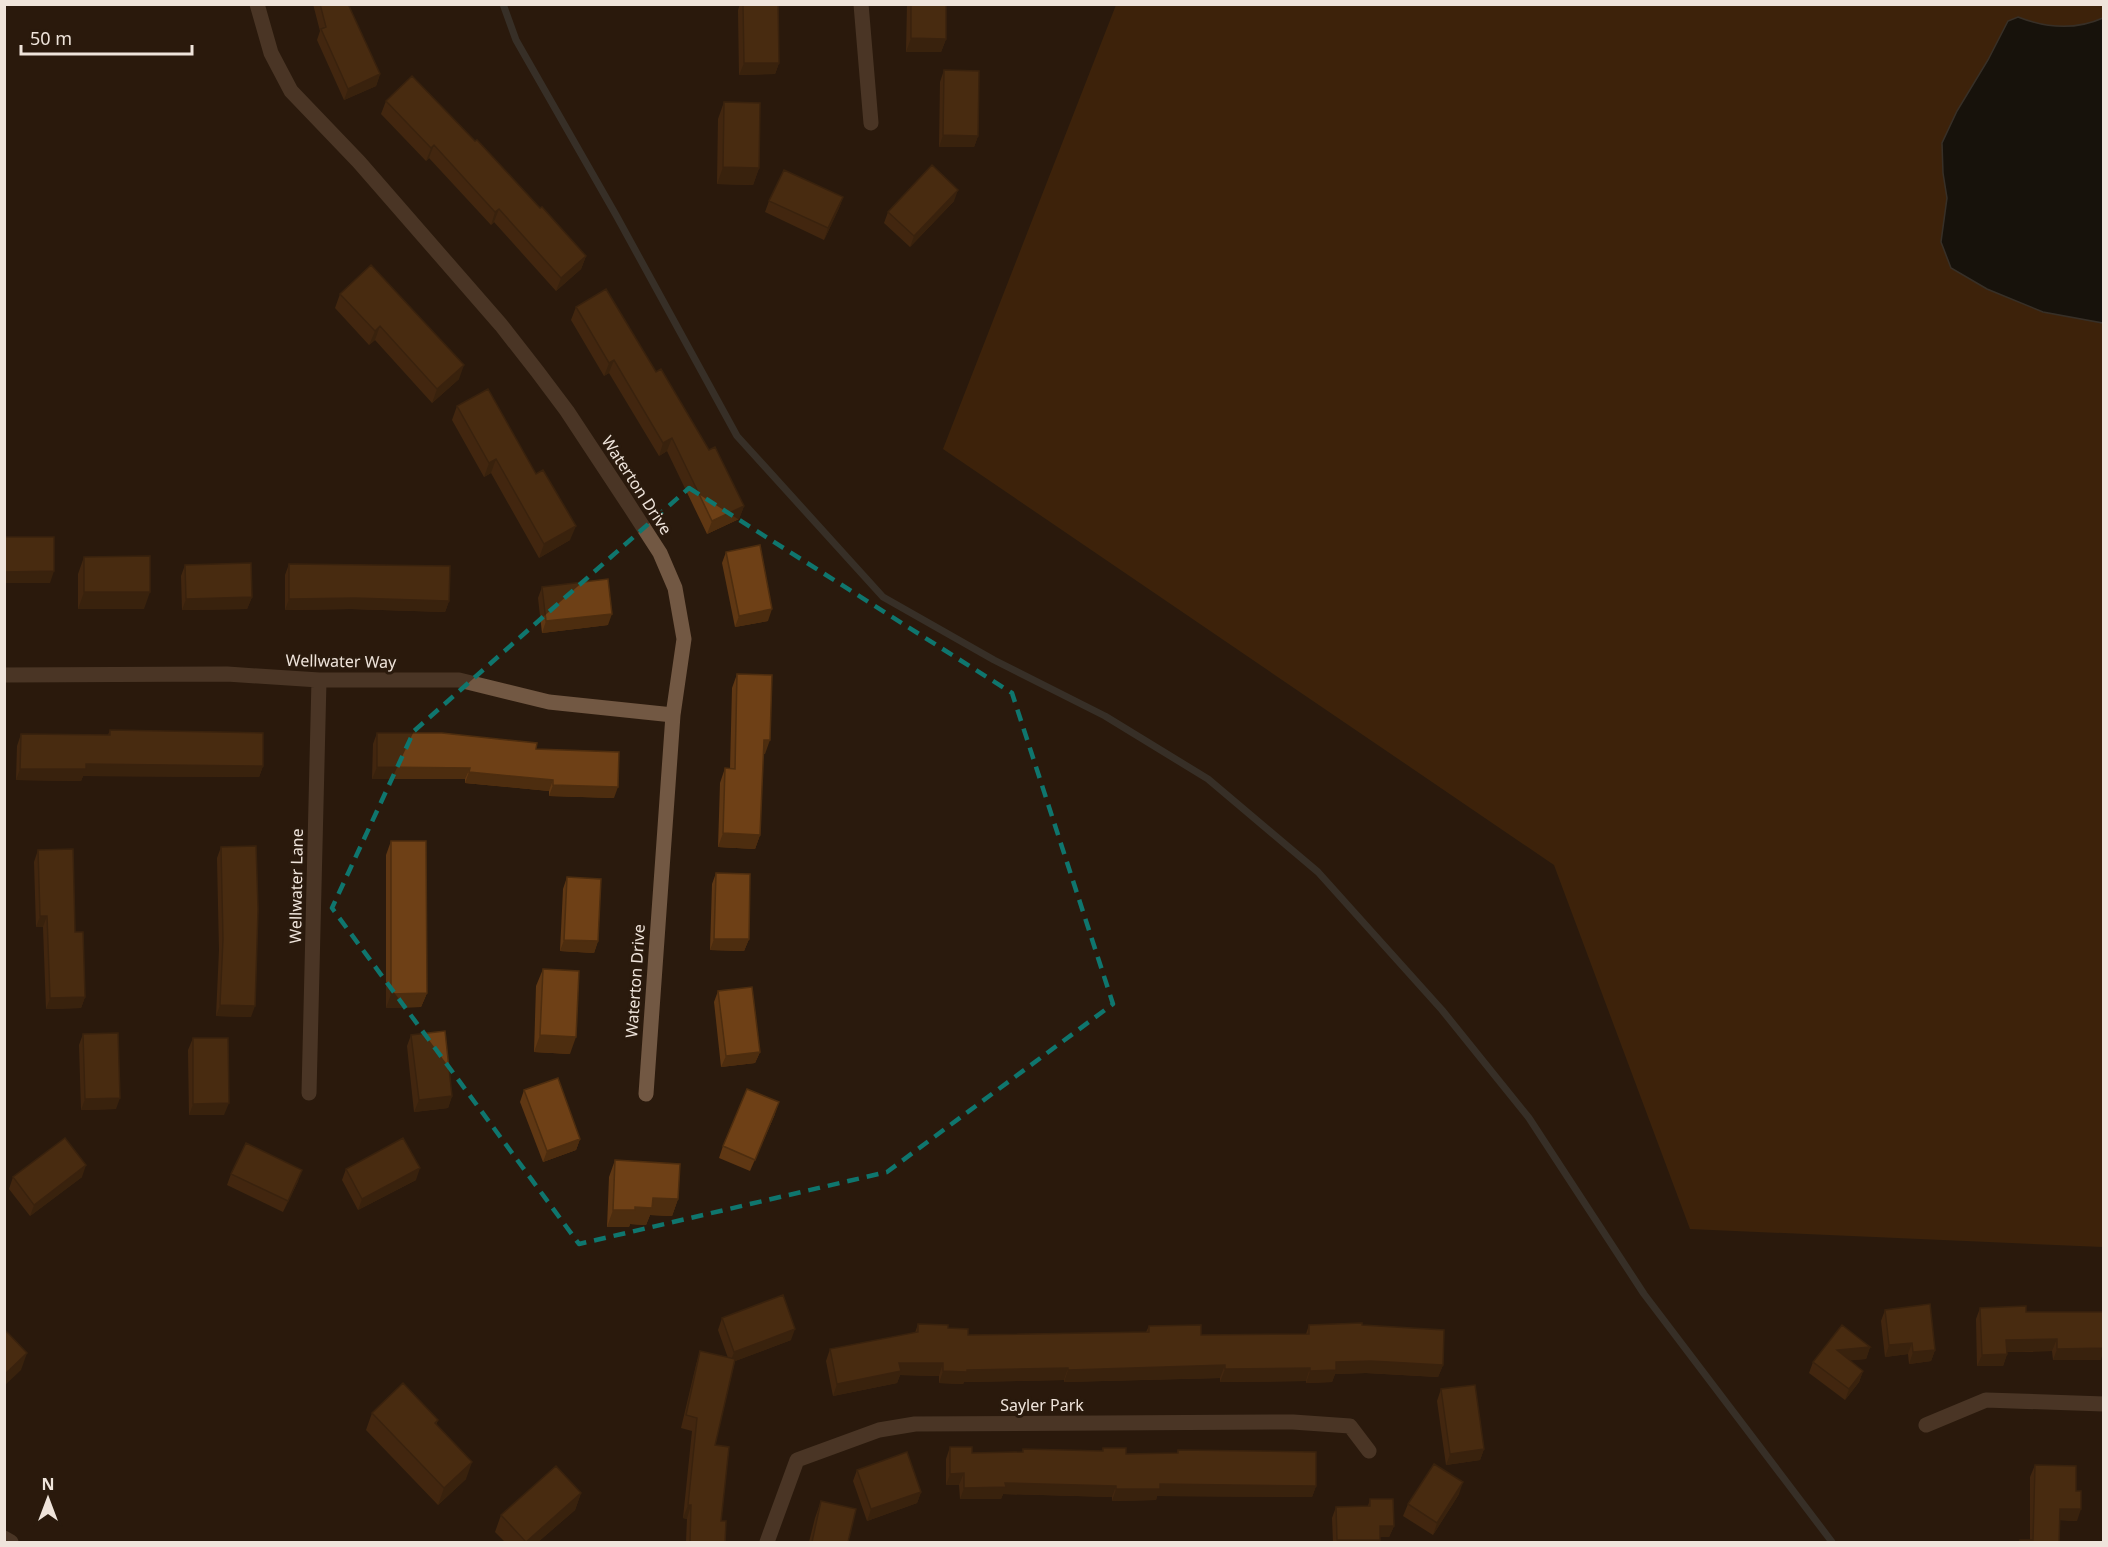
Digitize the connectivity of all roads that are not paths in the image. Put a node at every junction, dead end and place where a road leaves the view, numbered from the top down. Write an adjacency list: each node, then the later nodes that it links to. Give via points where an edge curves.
1 (257, 4): 6 (street, Waterton Drive, via 271,53 291,91 359,162 501,325 567,411 660,553 675,588 684,639)
2 (861, 4): 3 (street)
3 (871, 123)
4 (4, 675): 5 (street, Wellwater Way, via 227,675)
5 (320, 680): 6 (street, Wellwater Way, via 459,680 549,702); 7 (street, Wellwater Lane)
6 (673, 715): 8 (street, Waterton Drive)
7 (309, 1093)
8 (646, 1094)
9 (2103, 1404): 10 (street, via 1986,1400)
10 (1926, 1425)
11 (1369, 1451): 14 (street, Sayler Park, via 1350,1426 1293,1422 915,1424 879,1430 798,1460)
12 (4, 1538): 13 (street)
13 (11, 1542)
14 (766, 1542)

